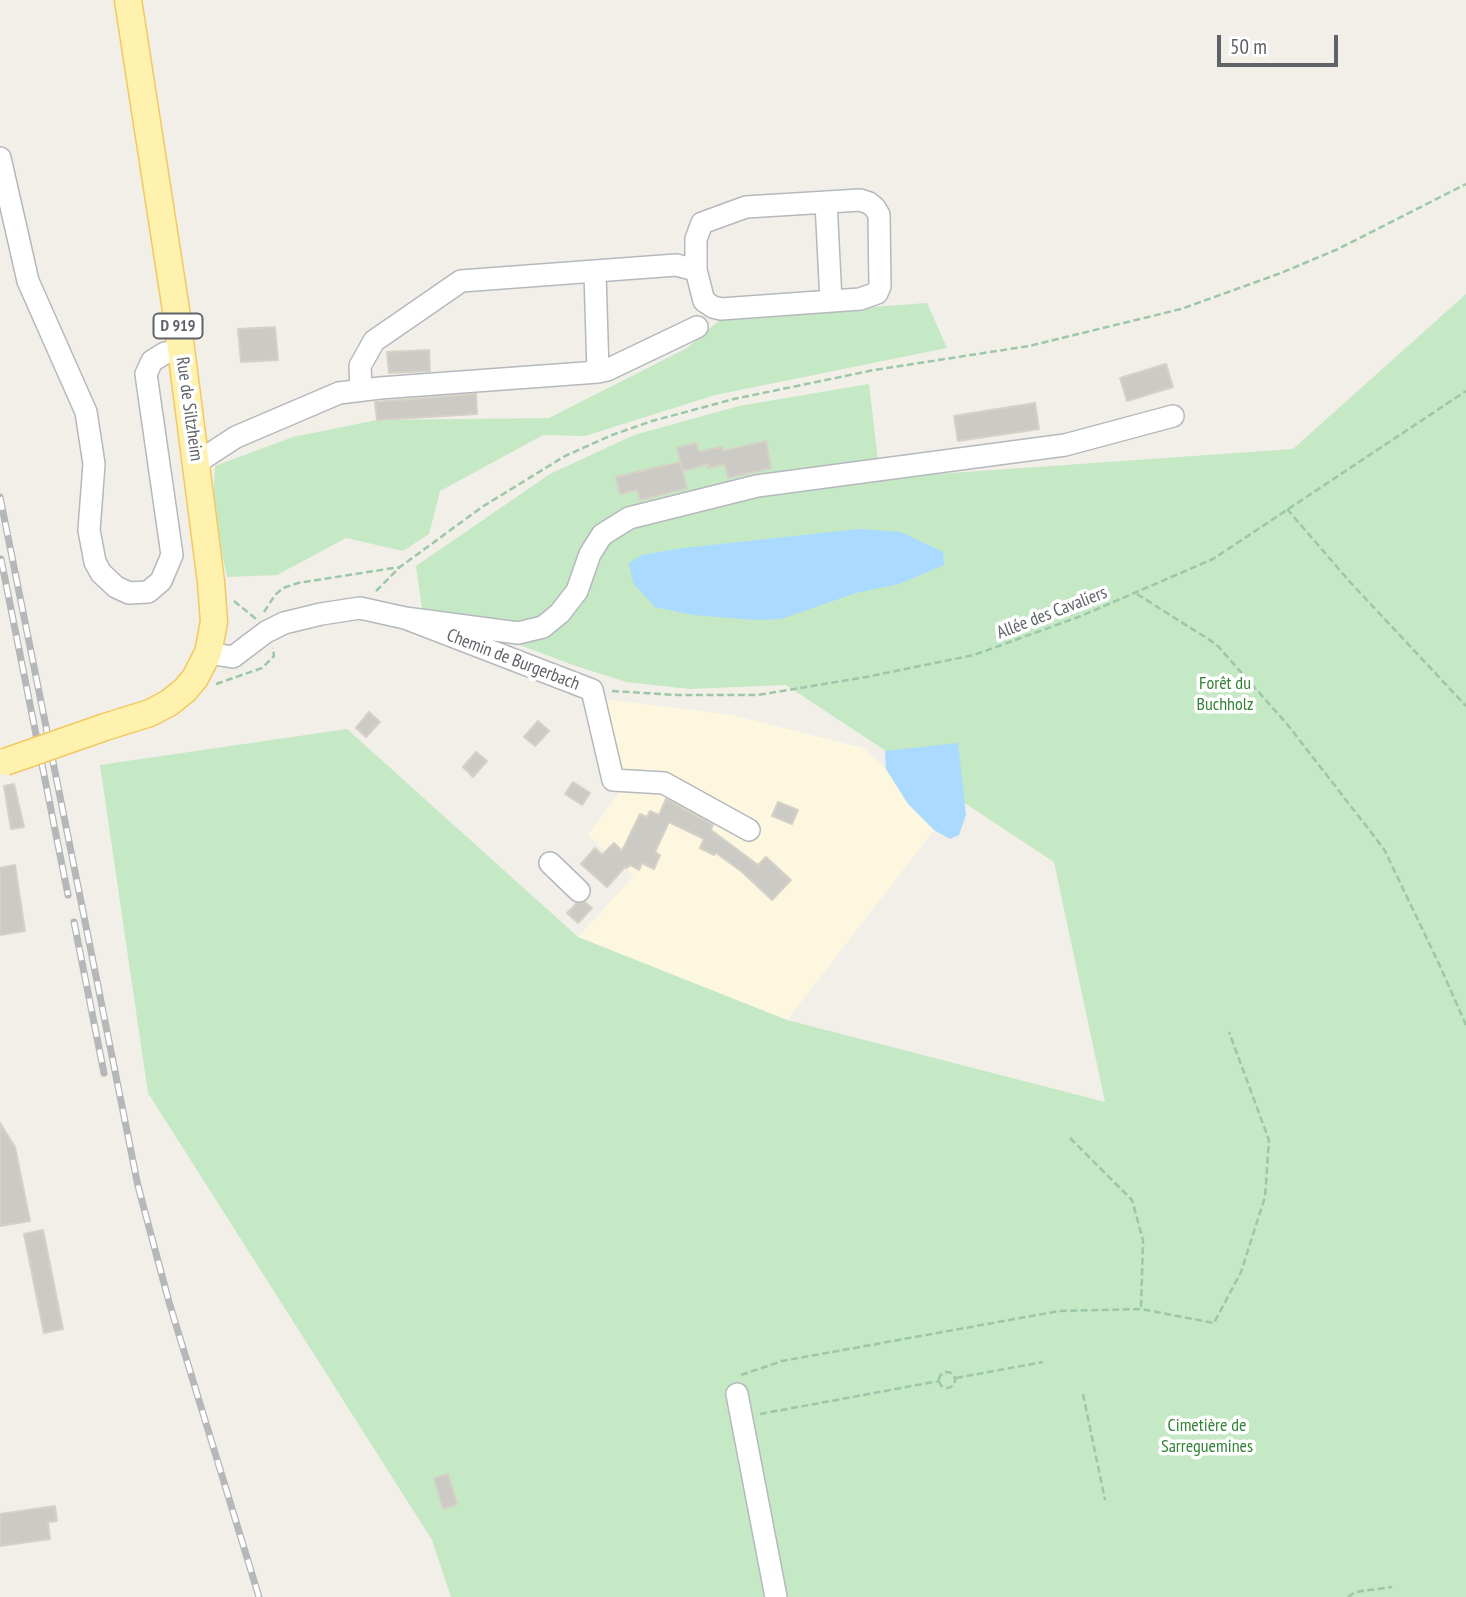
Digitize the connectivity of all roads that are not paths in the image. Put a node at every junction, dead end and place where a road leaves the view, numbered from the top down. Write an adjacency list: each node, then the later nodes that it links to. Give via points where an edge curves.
1 (128, 0): 8 (main road, Rue de Siltzheim / D 919)
2 (0, 158): 8 (street, via 28,281 86,412 94,464 89,530 94,562 116,587 129,593 148,592 161,581 172,555 146,374 152,361)
3 (826, 202): 4 (street, via 746,206 702,223 696,239); 6 (street); 6 (street, via 860,200 876,208 878,215 877,293)
4 (696, 270): 5 (street, via 676,265); 6 (street, via 704,301 712,307)
5 (594, 273): 9 (street); 10 (street, via 461,281 374,341 360,366)
6 (831, 301)
7 (697, 327): 9 (street)
8 (181, 350): 12 (main road, Rue de Siltzheim / D 919)
9 (598, 372): 10 (street)
10 (361, 390): 12 (street, via 339,393 236,438)
11 (1172, 416): 13 (street, via 1065,445 757,486 629,518 602,535 577,591 543,627 518,633)
12 (196, 463): 14 (main road, Rue de Siltzheim / D 919, via 214,622)
13 (405, 618): 14 (street, Chemin de Burgerbach, via 360,608 304,617 266,632 233,657); 16 (street, Chemin de Burgerbach, via 592,690 612,780 664,783)
14 (208, 653): 15 (main road, D 919, bridge, via 195,678 169,703)
15 (3, 763)
16 (749, 830)
17 (550, 863): 18 (street)
18 (579, 891)
19 (737, 1394): 20 (street)
20 (776, 1597)

